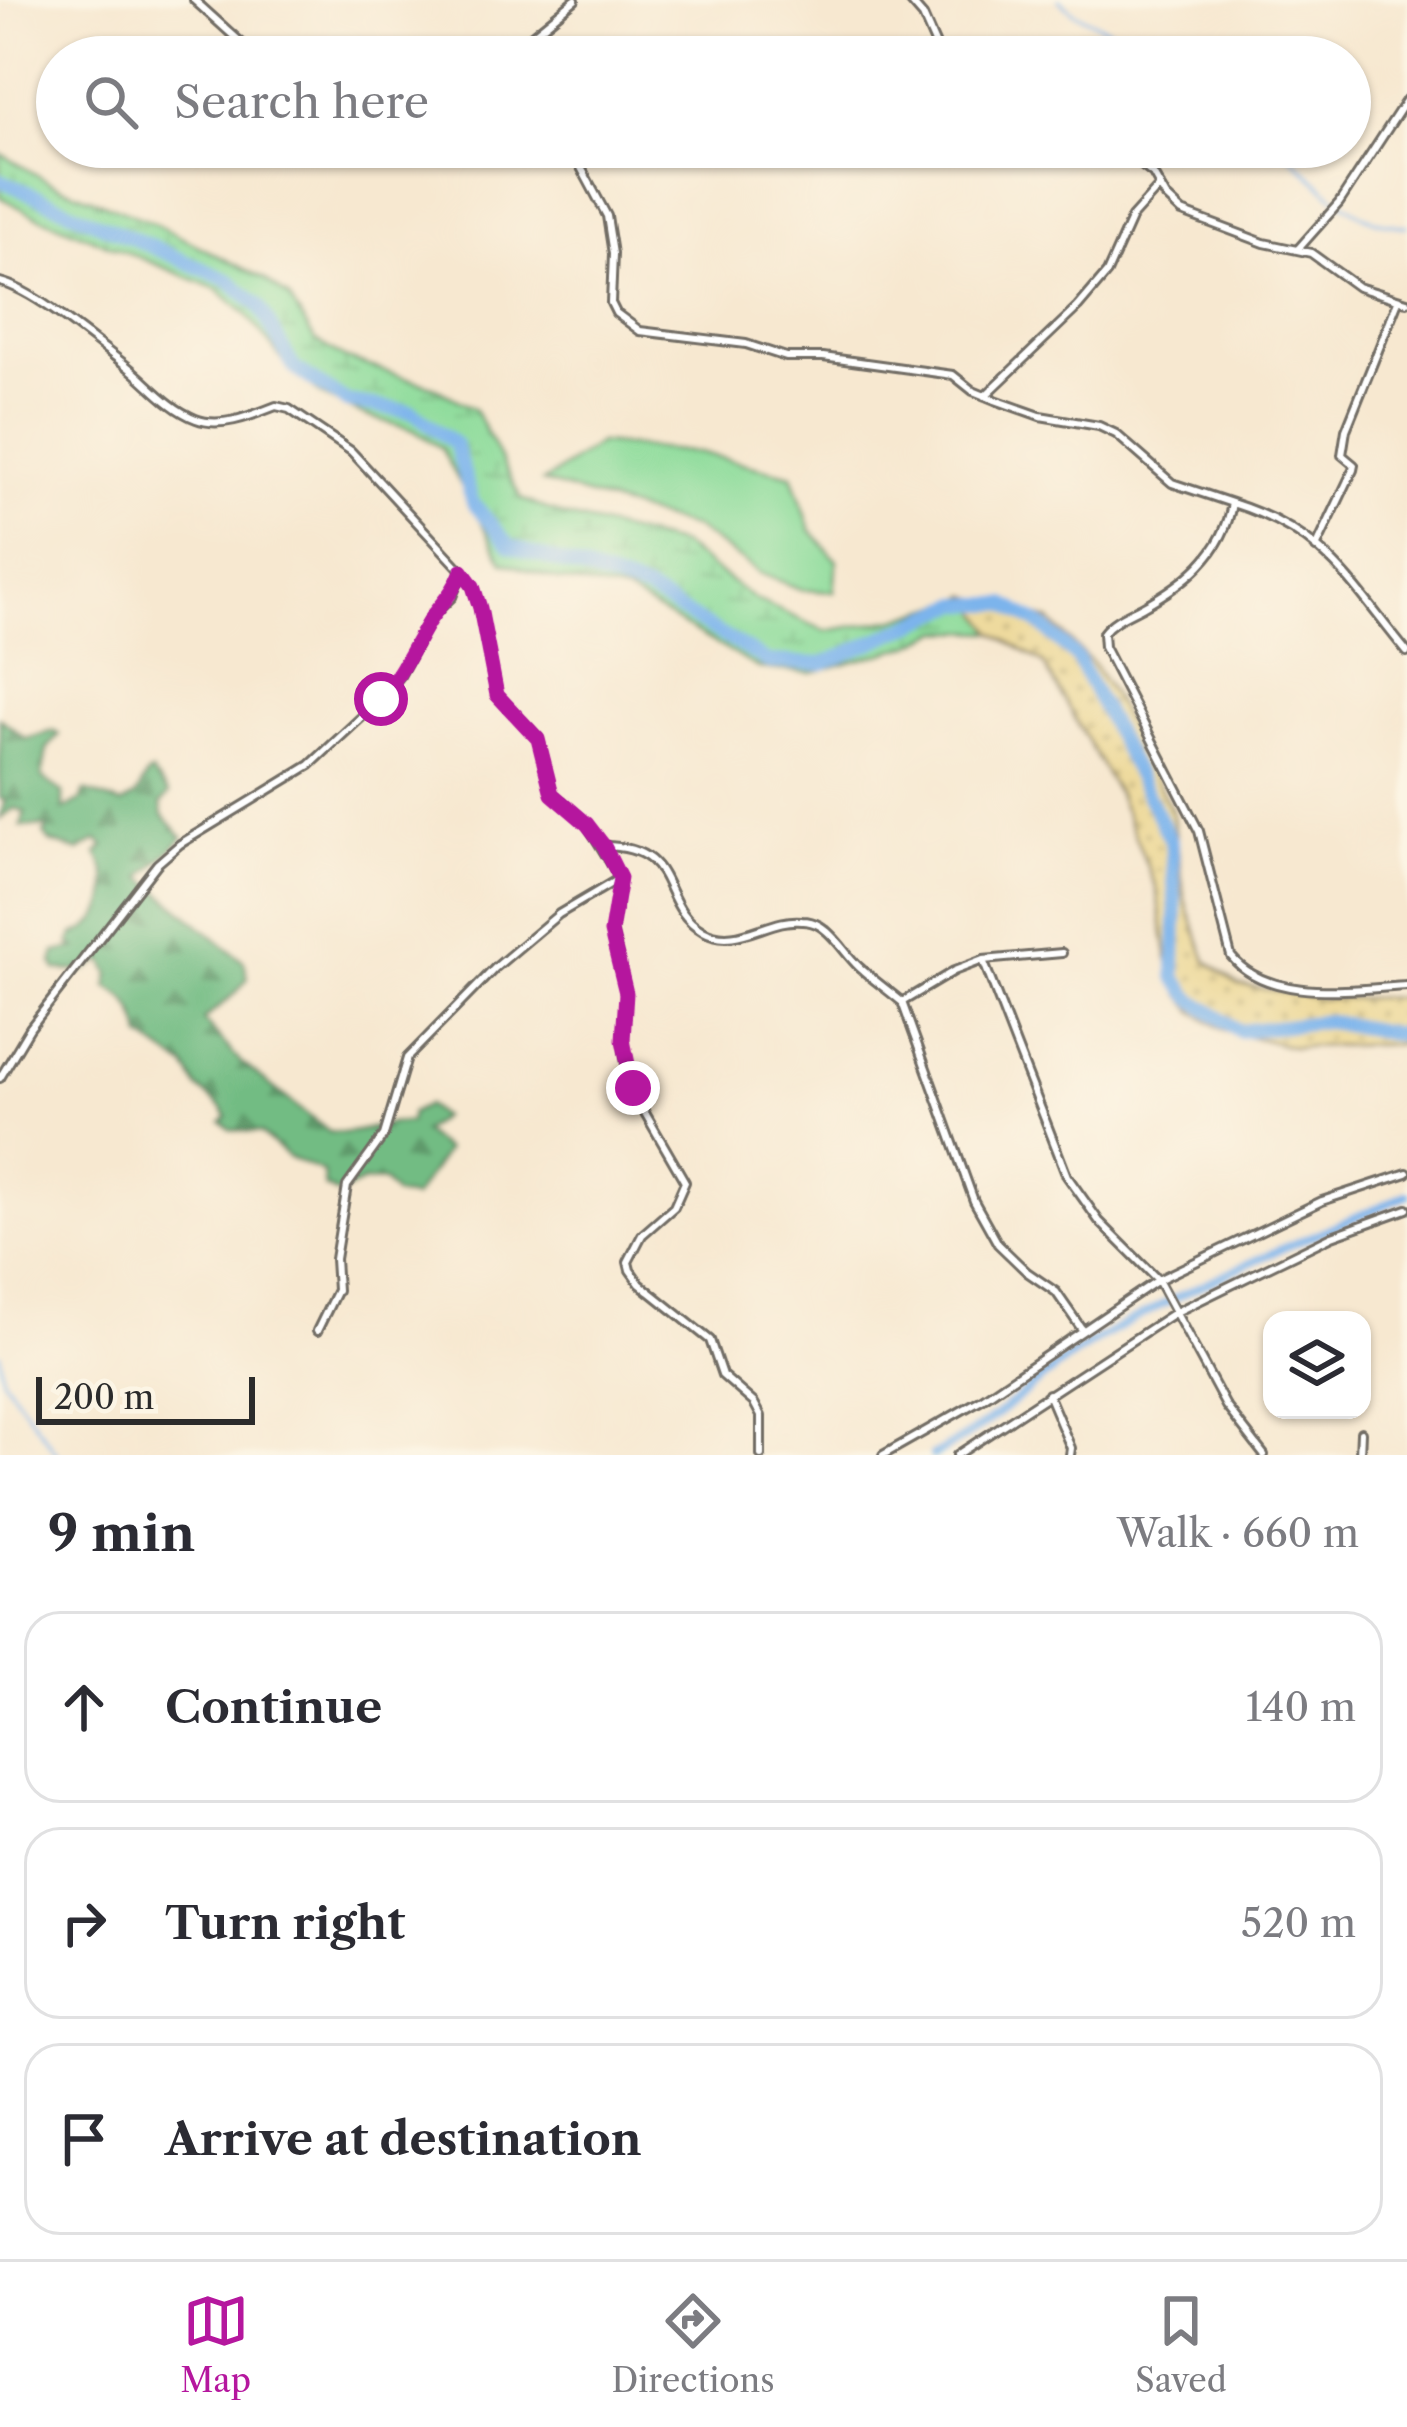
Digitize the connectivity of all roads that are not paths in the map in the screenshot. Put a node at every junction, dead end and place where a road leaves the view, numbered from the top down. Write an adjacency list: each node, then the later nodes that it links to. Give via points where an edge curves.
1 (194, 0): 4 (street)
2 (575, 0): 5 (street)
3 (909, 0): 6 (street)
4 (234, 36)
5 (531, 36)
6 (932, 36)
7 (1407, 99): 8 (street)
8 (1371, 154)
9 (582, 168): 16 (street, via 608,216 611,303 640,331 953,375)
10 (1145, 168): 12 (street)
11 (1362, 168): 13 (street)
12 (1160, 185): 13 (street, via 1182,212); 16 (street, via 1132,217 1107,273)
13 (1299, 248): 15 (street, via 1358,287)
14 (0, 281): 19 (street, via 198,421 233,421 277,406 322,429)
15 (1402, 301): 18 (street, via 1346,430 1342,455 1353,470)
16 (985, 396): 17 (street, via 1099,426 1172,483)
17 (1232, 503): 18 (street, via 1271,516); 25 (street, via 1198,569 1112,623 1102,633 1104,646 1198,831 1239,967 1302,988)
18 (1316, 548): 20 (street, via 1352,578)
19 (462, 571): 21 (street, via 480,608 497,695 538,739 552,794); 27 (street, via 381,699 310,765 157,864)
20 (1407, 652)
21 (604, 846): 22 (street); 26 (street, via 631,847 652,859 703,931 724,937 780,922 823,927)
22 (620, 878): 33 (street, via 559,914 495,968 407,1058 384,1135 347,1186 337,1290); 36 (street, via 611,932 626,993 626,1064 686,1182 628,1262 640,1284 710,1340 722,1375 754,1403)
23 (1062, 953): 24 (street)
24 (983, 960): 26 (street); 30 (street, via 1067,1176)
25 (1407, 986)
26 (902, 1002): 32 (street, via 974,1201 998,1244 1055,1292)
27 (0, 1078)
28 (1407, 1173): 30 (street, via 1322,1201)
29 (1407, 1209): 31 (street)
30 (1160, 1284): 31 (street); 32 (street)
31 (1174, 1313): 34 (street); 40 (street)
32 (1082, 1329): 37 (street, via 982,1400)
33 (317, 1331)
34 (1048, 1394): 38 (street); 39 (street)
35 (1361, 1432): 41 (street)
36 (760, 1455)
37 (883, 1455)
38 (957, 1455)
39 (1070, 1455)
40 (1264, 1455)
41 (1360, 1455)

